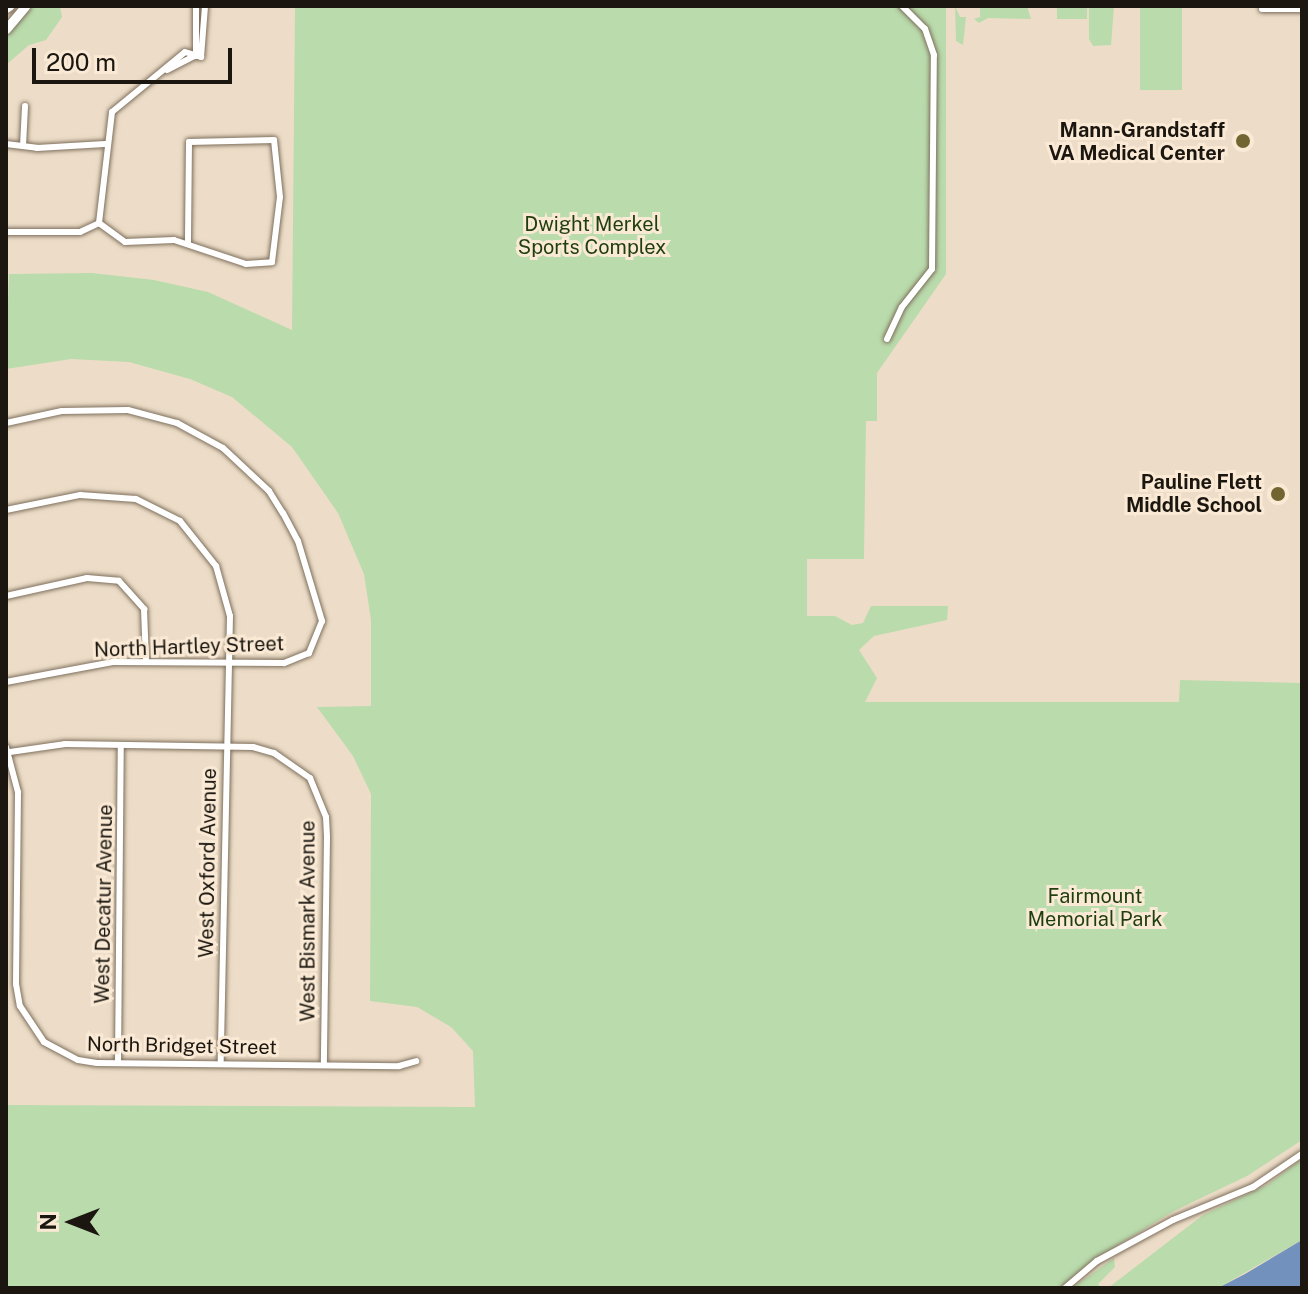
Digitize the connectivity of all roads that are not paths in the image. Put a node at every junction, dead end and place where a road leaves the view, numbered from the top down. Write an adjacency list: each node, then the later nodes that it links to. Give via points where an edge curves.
1 (25, 6): 9 (main road)
2 (196, 6): 7 (street)
3 (205, 6): 8 (street)
4 (902, 6): 18 (street, via 925,29 934,55 933,261 930,275 902,307)
5 (1262, 9): 6 (street)
6 (1302, 9)
7 (196, 17): 8 (street); 10 (street)
8 (205, 17): 10 (street)
9 (6, 29)
10 (198, 56): 13 (street, via 185,52 112,112)
11 (25, 106): 14 (street)
12 (6, 144): 14 (street)
13 (105, 144): 14 (street); 15 (street)
14 (23, 146)
15 (99, 223): 16 (street, via 80,232); 17 (street, via 125,242)
16 (6, 232)
17 (188, 243): 17 (street, via 189,142 274,140 280,197 277,257 265,264 246,264)
18 (887, 339)
19 (6, 423): 23 (street, North Hartley Street, via 62,411 128,410 177,423 223,448 269,491 298,541 320,607 318,639 309,653 284,663)
20 (6, 510): 23 (street, West Oxford Avenue, via 80,495 111,495 136,499 180,521 209,554 225,590)
21 (6, 596): 22 (street, via 87,578 119,581 144,609)
22 (146, 662): 23 (street, North Hartley Street); 24 (street, North Hartley Street, via 85,666)
23 (230, 662): 26 (street, West Oxford Avenue)
24 (6, 682)
25 (121, 746): 26 (street, West Bismark Avenue); 27 (street, West Bismark Avenue); 29 (street, West Decatur Avenue)
26 (225, 747): 30 (street, West Oxford Avenue); 31 (street, West Bismark Avenue, via 274,753 295,764 320,796 327,837)
27 (8, 750): 29 (street, North Bridget Street, via 18,792 20,1006 44,1042 78,1060)
28 (416, 1061): 31 (street, North Bridget Street, via 399,1066)
29 (118, 1063): 30 (street, North Bridget Street)
30 (221, 1064): 31 (street, North Bridget Street)
31 (324, 1065)
32 (1302, 1154): 33 (street, via 1253,1187 1173,1220 1097,1261)
33 (1065, 1288)

